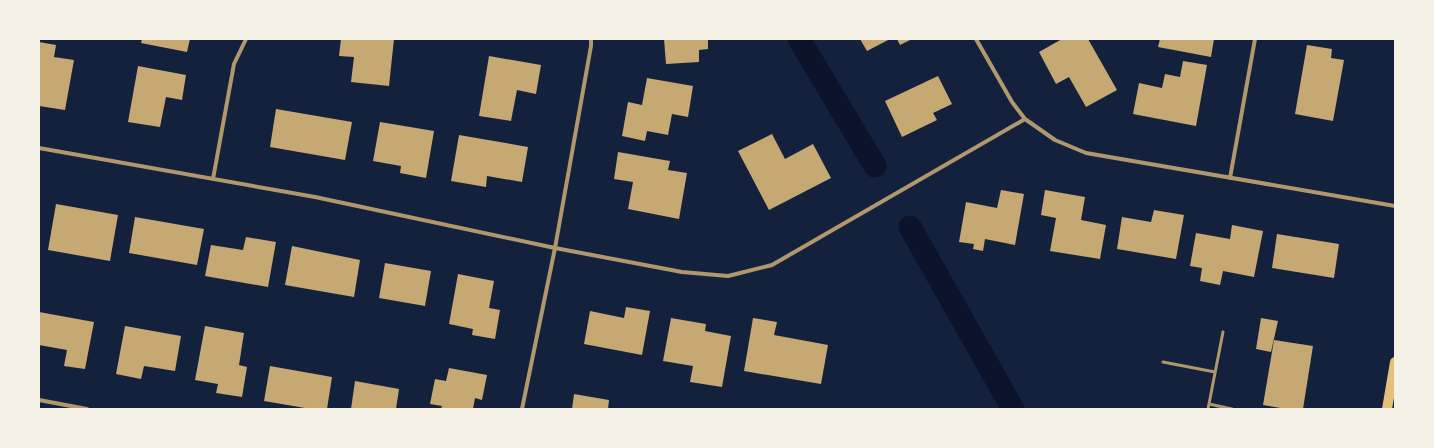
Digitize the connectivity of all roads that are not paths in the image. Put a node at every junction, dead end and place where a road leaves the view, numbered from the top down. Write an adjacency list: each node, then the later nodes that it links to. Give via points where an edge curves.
1 (246, 39): 8 (street, via 234,64)
2 (591, 39): 10 (street)
3 (976, 39): 5 (street)
4 (1256, 39): 7 (street)
5 (1025, 120): 7 (street, via 1055,140 1086,153); 10 (street, via 772,265 728,276 682,272)
6 (39, 148): 8 (street)
7 (1230, 178): 9 (street)
8 (213, 179): 10 (street, via 315,197)
9 (1395, 206)
10 (555, 248): 18 (street)
11 (1223, 332): 14 (lane)
12 (1162, 362): 14 (lane)
13 (1395, 362): 21 (main road)
14 (1215, 372): 16 (lane)
15 (39, 400): 17 (street)
16 (1209, 404): 19 (lane); 20 (lane)
17 (87, 409)
18 (522, 409)
19 (1208, 409)
20 (1232, 409)
21 (1387, 409)

